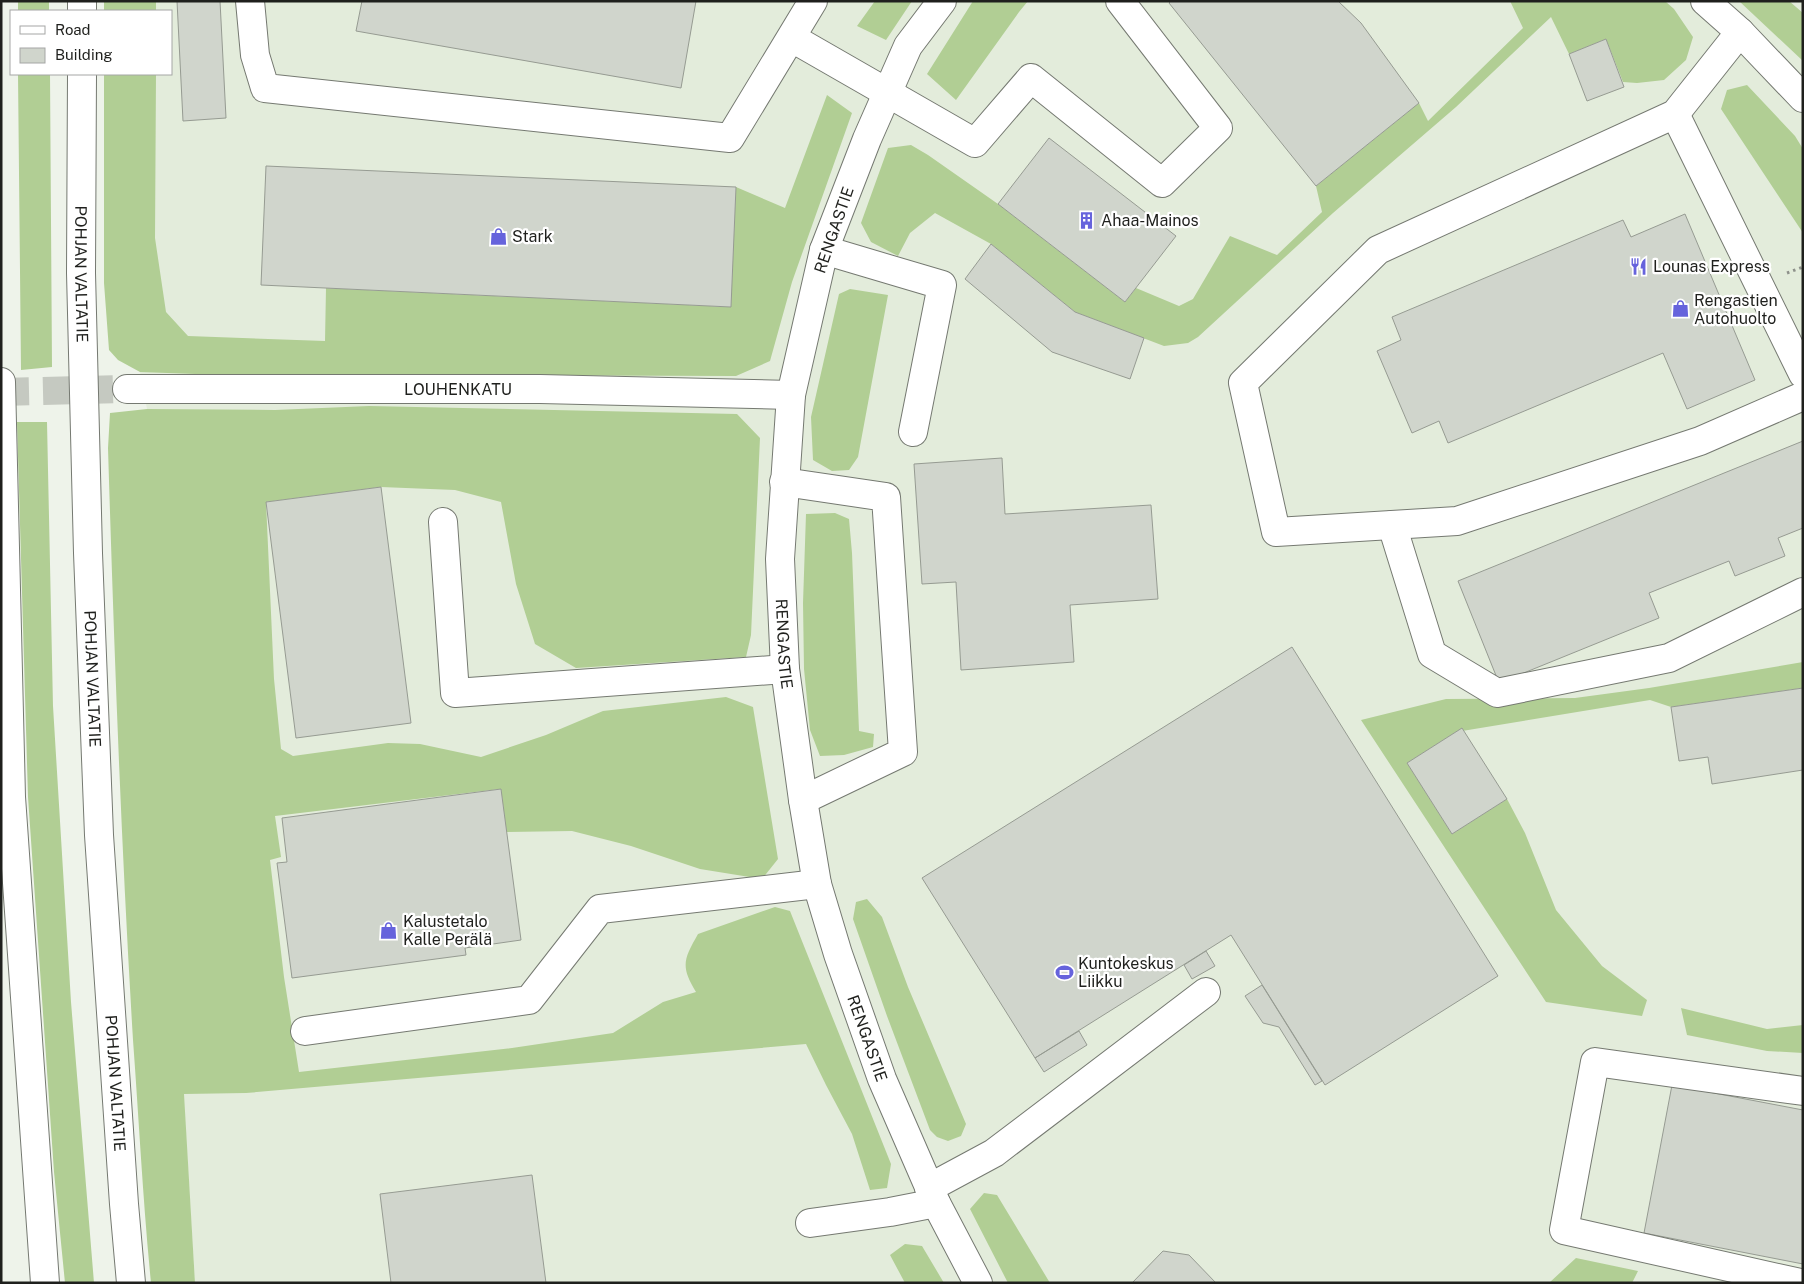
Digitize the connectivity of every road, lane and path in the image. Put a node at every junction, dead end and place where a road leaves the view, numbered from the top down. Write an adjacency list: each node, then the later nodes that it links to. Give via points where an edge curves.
1 (250, 1): 7 (main road, via 255,55 265,88 730,138)
2 (813, 1): 7 (main road)
3 (942, 1): 9 (main road, RENGASTIE, via 908,46)
4 (1120, 1): 9 (main road, via 1218,128 1162,183 1031,78 975,143)
5 (1705, 1): 6 (main road)
6 (1740, 32): 10 (main road); 11 (main road)
7 (792, 38): 9 (main road)
8 (82, 75): 32 (main road, POHJAN VALTATIE, via 81,292 99,835)
9 (887, 93): 12 (main road, RENGASTIE)
10 (1803, 98)
11 (1675, 114): 13 (main road); 21 (main road, via 1378,250 1242,383 1276,532)
12 (824, 250): 16 (main road, RENGASTIE); 18 (main road, via 942,285)
13 (1803, 374)
14 (1, 382): 31 (main road, via 11,797)
15 (127, 389): 16 (main road, LOUHENKATU, via 540,388)
16 (791, 395): 19 (main road, RENGASTIE)
17 (1803, 396): 21 (main road, via 1700,440 1457,521)
18 (913, 432)
19 (784, 482): 23 (main road, RENGASTIE, via 780,559); 24 (main road, via 886,497 903,752)
20 (443, 522): 23 (main road, via 455,693)
21 (1392, 526): 22 (main road, via 1432,654 1497,693 1669,658)
22 (1803, 592)
23 (785, 669): 24 (main road, RENGASTIE)
24 (803, 800): 25 (main road, RENGASTIE)
25 (817, 884): 27 (main road, via 600,909 530,1000); 29 (main road, RENGASTIE, via 882,1079)
26 (1206, 992): 29 (main road, via 994,1153)
27 (306, 1030)
28 (1803, 1091): 34 (main road, via 1595,1062 1564,1230)
29 (933, 1195): 30 (main road, via 890,1212); 33 (main road, RENGASTIE)
30 (810, 1223)
31 (45, 1283)
32 (132, 1283)
33 (978, 1283)
34 (1800, 1283)

